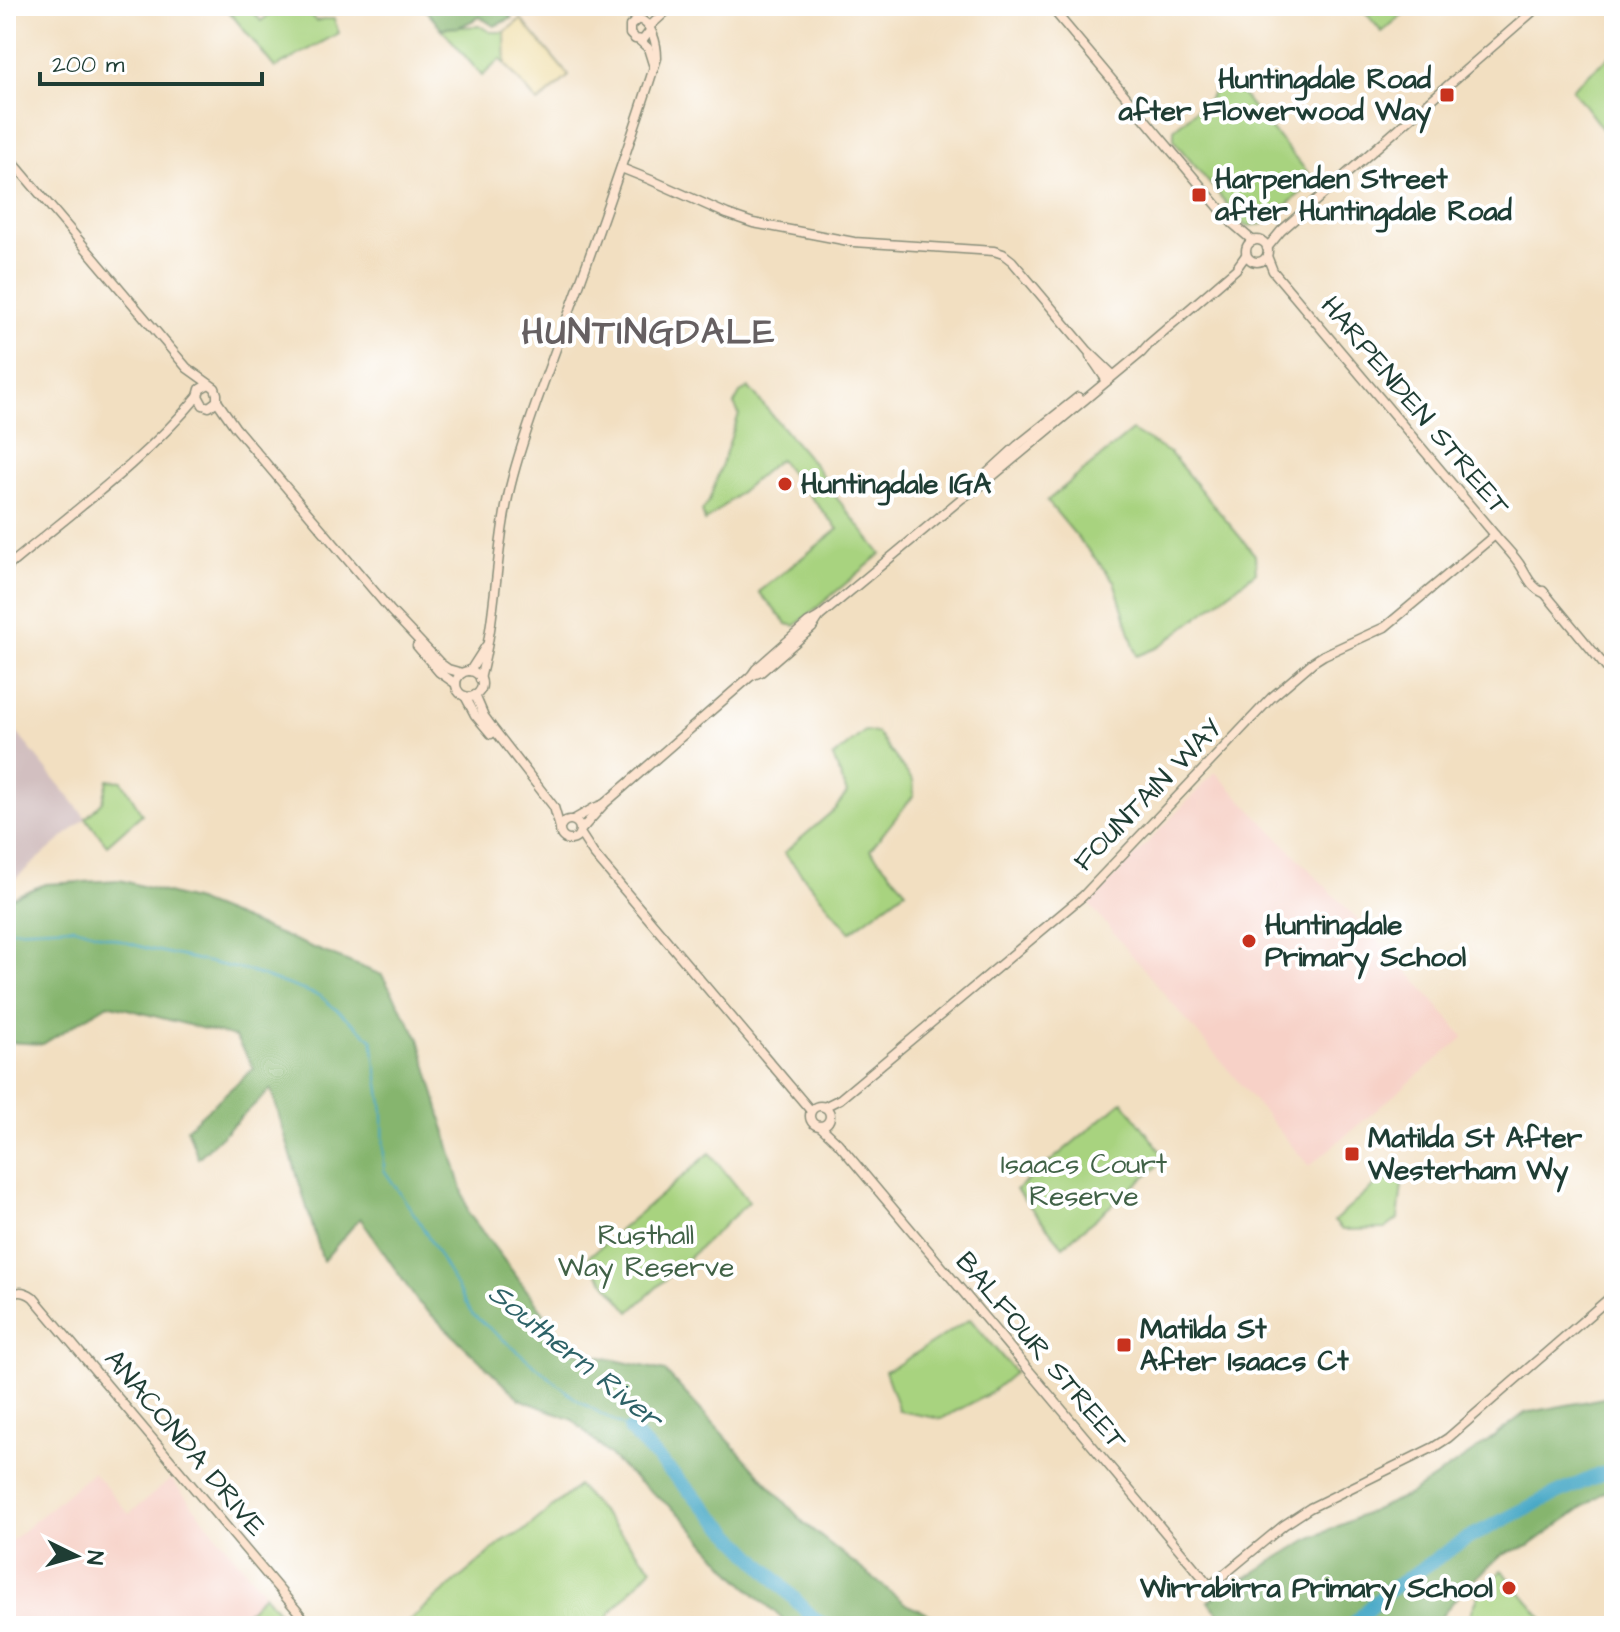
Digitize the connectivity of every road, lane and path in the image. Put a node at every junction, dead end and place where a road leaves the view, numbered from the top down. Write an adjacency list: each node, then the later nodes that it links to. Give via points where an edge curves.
1 (1050, 6): 10 (street, HARPENDEN STREET)
2 (1539, 6): 11 (street)
3 (670, 8): 4 (street); 5 (street)
4 (641, 20): 5 (street); 6 (street, via 629,30)
5 (650, 29): 6 (street); 7 (street, via 657,51)
6 (639, 40): 7 (street, via 651,53)
7 (653, 69): 9 (street)
8 (6, 154): 16 (street)
9 (622, 165): 17 (street, via 753,223 846,241 1003,254); 23 (street, via 512,479)
10 (1232, 223): 12 (street, HARPENDEN STREET); 14 (street, HARPENDEN STREET)
11 (1281, 231): 12 (street); 13 (street)
12 (1255, 240): 13 (street, HARPENDEN STREET, via 1263,242); 14 (street, via 1248,245)
13 (1267, 252): 14 (street, via 1263,261); 15 (street, HARPENDEN STREET)
14 (1250, 258): 15 (street, HARPENDEN STREET); 17 (street)
15 (1273, 271): 20 (street, HARPENDEN STREET)
16 (187, 368): 18 (street); 19 (street)
17 (1108, 376): 29 (street, via 808,623)
18 (207, 385): 19 (street); 19 (street, via 216,390)
19 (205, 400): 21 (street); 22 (street, via 235,427)
20 (1495, 535): 25 (street, HARPENDEN STREET); 36 (street, FOUNTAIN WAY, via 1385,627 1324,655 1303,671 1083,896)
21 (6, 568)
22 (391, 611): 24 (street, via 441,664); 27 (street, via 439,672)
23 (487, 645): 24 (street); 26 (street)
24 (466, 672): 26 (street); 27 (street)
25 (1614, 677)
26 (480, 679): 28 (street, via 480,690)
27 (456, 684): 28 (street, via 458,691)
28 (470, 695): 30 (street)
29 (604, 804): 31 (street); 33 (street)
30 (554, 807): 31 (street); 32 (street)
31 (572, 820): 32 (street); 33 (street)
32 (560, 828): 34 (street, via 562,837)
33 (580, 832): 34 (street); 35 (street, BALFOUR STREET)
34 (571, 841): 35 (street, BALFOUR STREET)
35 (593, 853): 36 (street, BALFOUR STREET, via 796,1094)
36 (821, 1114): 37 (street, BALFOUR STREET, via 838,1143 1210,1586 1301,1514 1448,1438)
37 (1614, 1294)
38 (6, 1297): 39 (street, ANACONDA DRIVE, via 24,1292 33,1297)
39 (310, 1626)

